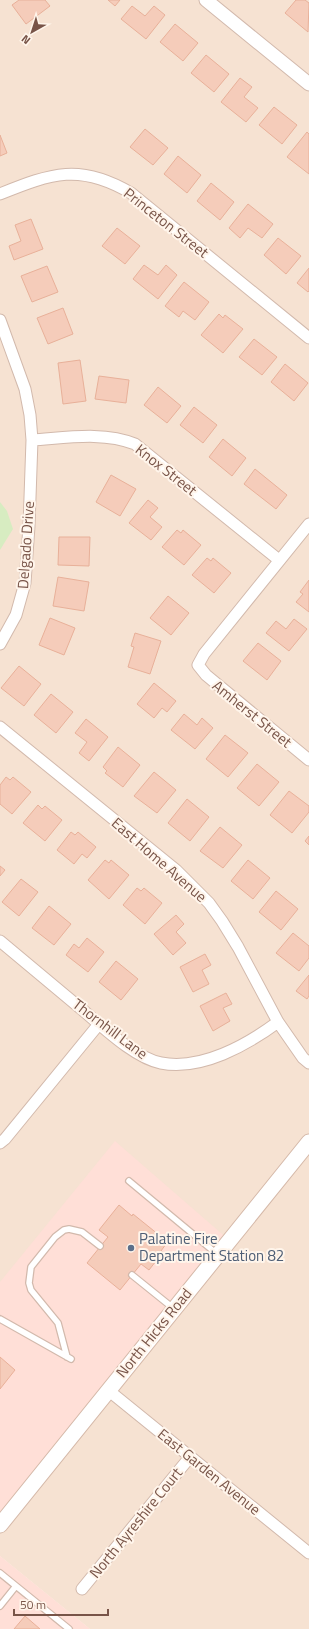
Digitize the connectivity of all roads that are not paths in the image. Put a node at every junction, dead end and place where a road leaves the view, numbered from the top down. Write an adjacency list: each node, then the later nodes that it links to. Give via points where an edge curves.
1 (206, 0): 2 (street)
2 (309, 84)
3 (0, 194): 5 (street, Princeton Street, via 35,180 59,175 93,176 113,183 131,193)
4 (0, 320): 6 (street, Delgado Drive, via 26,389)
5 (309, 338)
6 (32, 440): 8 (street, Knox Street, via 95,437 124,440 135,444); 9 (street, Delgado Drive, via 25,583 16,614)
7 (309, 524): 8 (street)
8 (279, 560): 11 (street, Amherst Street, via 198,665 206,675)
9 (0, 644)
10 (0, 727): 13 (street, East Home Avenue, via 176,870 209,903 238,947)
11 (309, 760)
12 (0, 941): 14 (street, Thornhill Lane)
13 (278, 1022): 14 (street, Thornhill Lane, via 260,1035 212,1058 175,1065 142,1056); 15 (street, East Home Avenue)
14 (99, 1024): 17 (street)
15 (309, 1063)
16 (309, 1142): 20 (main road, North Hicks Road)
17 (0, 1143)
18 (129, 1181): 20 (lane)
19 (100, 1246): 23 (lane, via 82,1232 64,1230 55,1237 31,1267 31,1290 58,1323 69,1358)
20 (217, 1254): 22 (main road, North Hicks Road)
21 (132, 1275): 22 (lane)
22 (174, 1308): 24 (main road, North Hicks Road)
23 (0, 1319)
24 (108, 1390): 25 (street, East Garden Avenue); 26 (main road, North Hicks Road)
25 (190, 1457): 27 (street, East Garden Avenue); 30 (street, North Ayreshire Court)
26 (0, 1525)
27 (309, 1553)
28 (0, 1573): 29 (lane)
29 (16, 1586): 31 (lane); 32 (lane)
30 (82, 1589)
31 (0, 1606)
32 (70, 1629)

